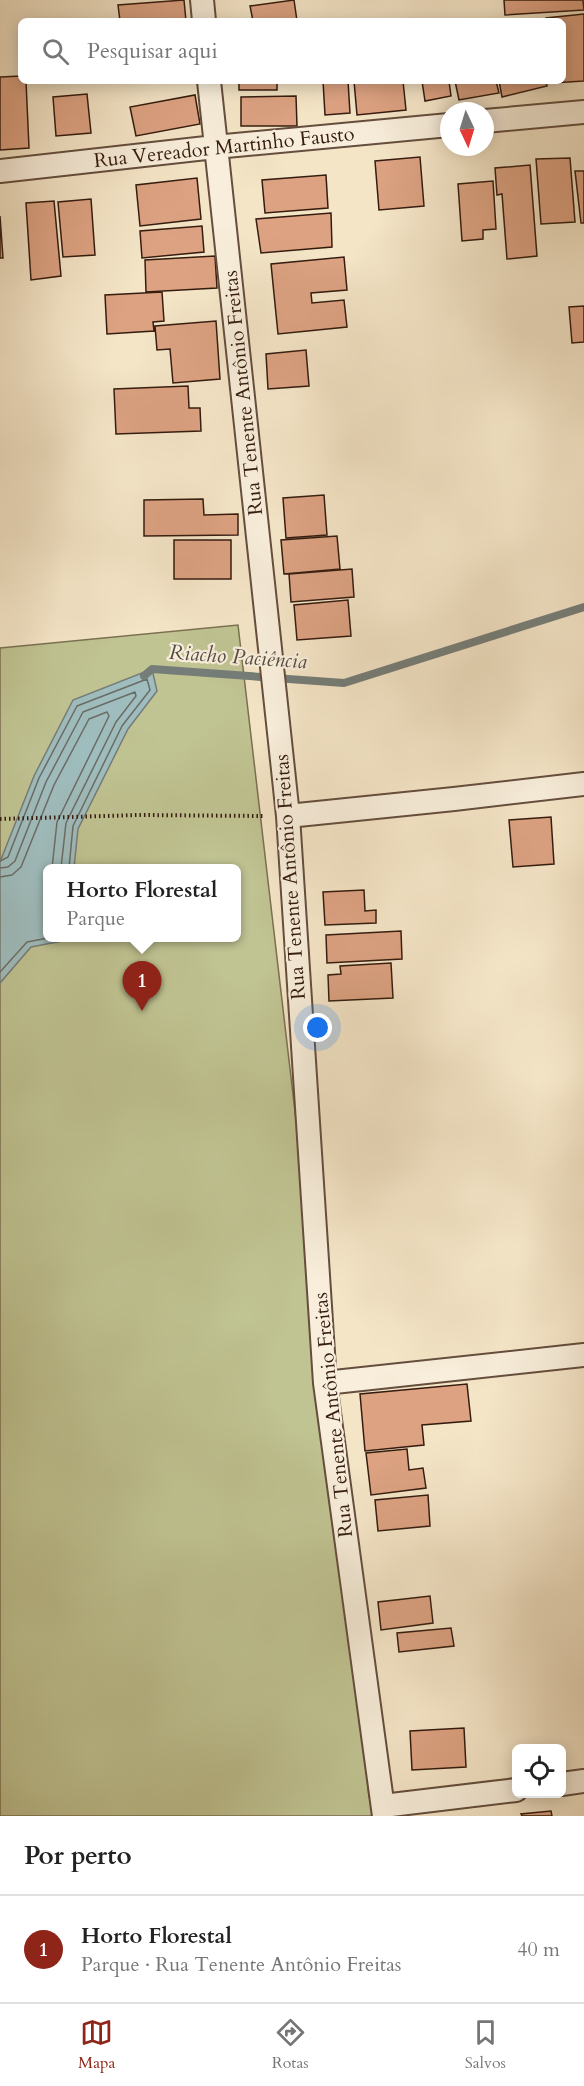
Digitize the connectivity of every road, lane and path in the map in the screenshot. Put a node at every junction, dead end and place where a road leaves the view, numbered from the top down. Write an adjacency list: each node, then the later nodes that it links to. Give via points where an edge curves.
1 (202, 0): 2 (street)
2 (204, 18)
3 (209, 84): 7 (street, Rua Tenente Antônio Freitas)
4 (584, 112): 5 (street)
5 (494, 121)
6 (440, 126): 7 (street, Rua Vereador Martinho Fausto)
7 (215, 147): 8 (street, Rua Vereador Martinho Fausto); 10 (street, Rua Tenente Antônio Freitas)
8 (0, 171)
9 (584, 784): 10 (street)
10 (288, 816): 11 (path, via 139,814); 13 (street, Rua Tenente Antônio Freitas)
11 (0, 819)
12 (584, 1354): 13 (street)
13 (325, 1383): 17 (street, Rua Tenente Antônio Freitas)
14 (584, 1781): 15 (street)
15 (566, 1783)
16 (512, 1791): 17 (street)
17 (383, 1811)

